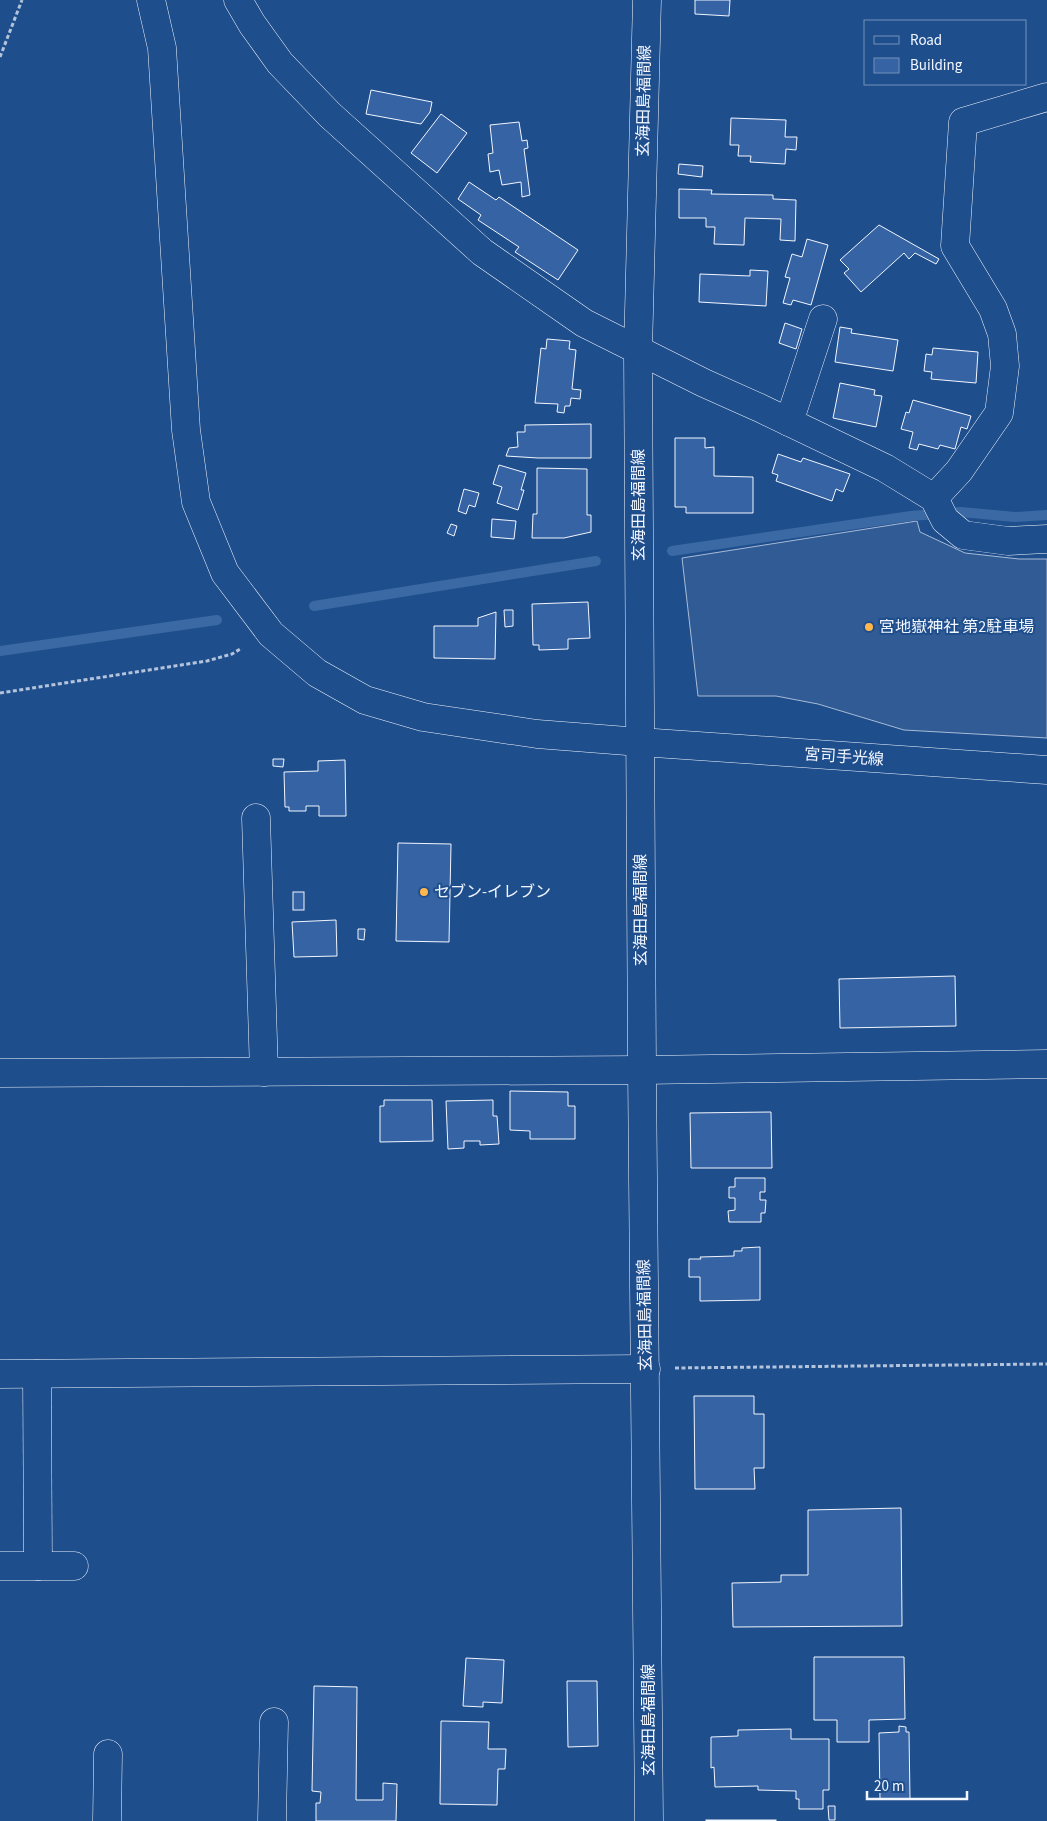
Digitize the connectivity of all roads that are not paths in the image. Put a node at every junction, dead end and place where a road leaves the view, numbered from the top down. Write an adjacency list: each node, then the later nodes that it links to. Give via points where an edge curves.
1 (151, 0): 10 (street, 宮司手光線, via 162,48 186,430 196,502 225,573 271,634 317,674 364,700 423,717 537,734)
2 (238, 0): 6 (street, via 280,63 330,115 482,252 584,323)
3 (647, 0): 6 (street, 玄海田島福間線)
4 (1047, 97): 8 (street, via 963,122 955,246 993,309 1002,334 1005,366 999,414 959,471)
5 (823, 319): 7 (street)
6 (638, 350): 7 (street); 10 (street, 玄海田島福間線)
7 (789, 422): 8 (street, via 885,468)
8 (939, 508): 9 (street, via 963,535 1008,541)
9 (1047, 539)
10 (640, 742): 11 (street, 宮司手光線); 14 (street, 玄海田島福間線)
11 (1047, 770)
12 (256, 818): 15 (street)
13 (1047, 1064): 14 (street)
14 (642, 1070): 15 (street); 17 (street, 玄海田島福間線)
15 (264, 1072): 16 (street)
16 (0, 1073)
17 (646, 1369): 19 (street); 27 (street, 玄海田島福間線)
18 (0, 1374): 19 (street)
19 (37, 1374): 21 (street)
20 (1, 1566): 21 (street)
21 (38, 1566): 22 (street)
22 (74, 1566)
23 (274, 1722): 26 (street)
24 (108, 1754): 25 (street)
25 (107, 1821)
26 (272, 1821)
27 (649, 1821)

